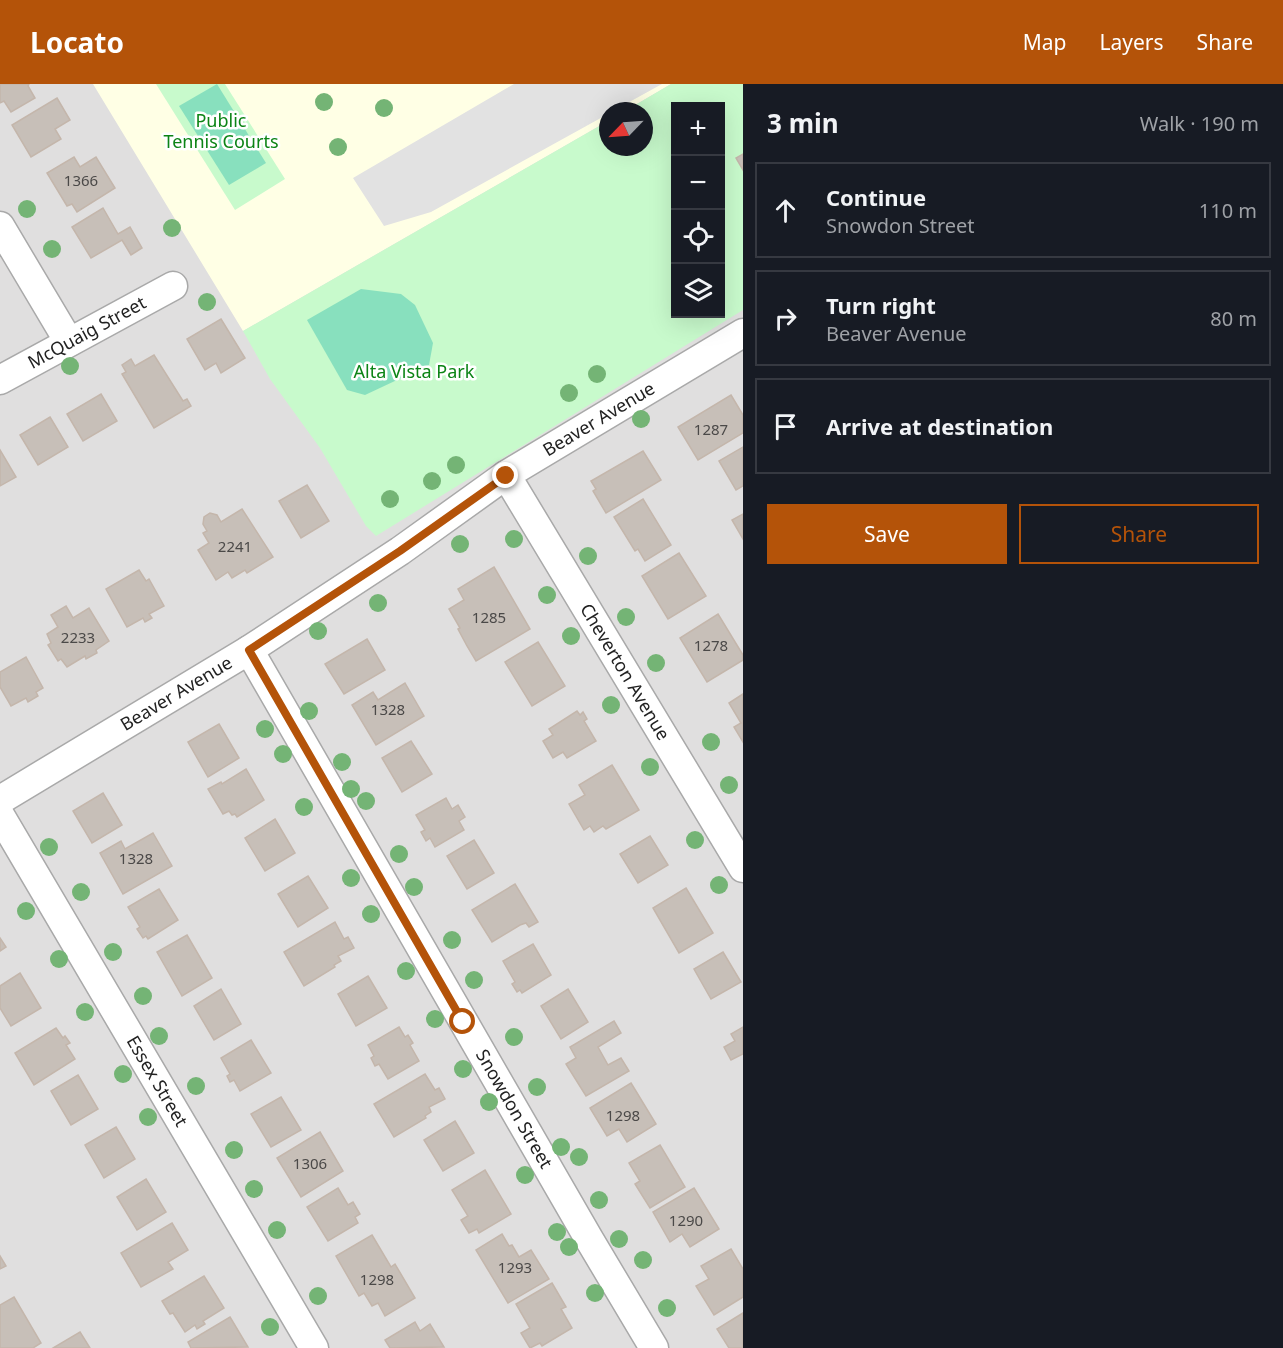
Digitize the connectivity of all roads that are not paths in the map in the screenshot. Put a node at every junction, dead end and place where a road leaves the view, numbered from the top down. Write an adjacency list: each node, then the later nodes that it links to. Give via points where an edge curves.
1 (0, 226): 4 (street)
2 (173, 286): 4 (street, McQuaig Street)
3 (743, 333): 6 (street, Beaver Avenue)
4 (69, 342): 5 (street, McQuaig Street)
5 (0, 380)
6 (506, 476): 7 (street, Beaver Avenue); 10 (street, Cheverton Avenue)
7 (249, 650): 8 (street, Beaver Avenue); 12 (street, Snowdon Street)
8 (0, 800)
9 (0, 815): 11 (street, Essex Street)
10 (743, 868)
11 (314, 1348)
12 (654, 1348)

